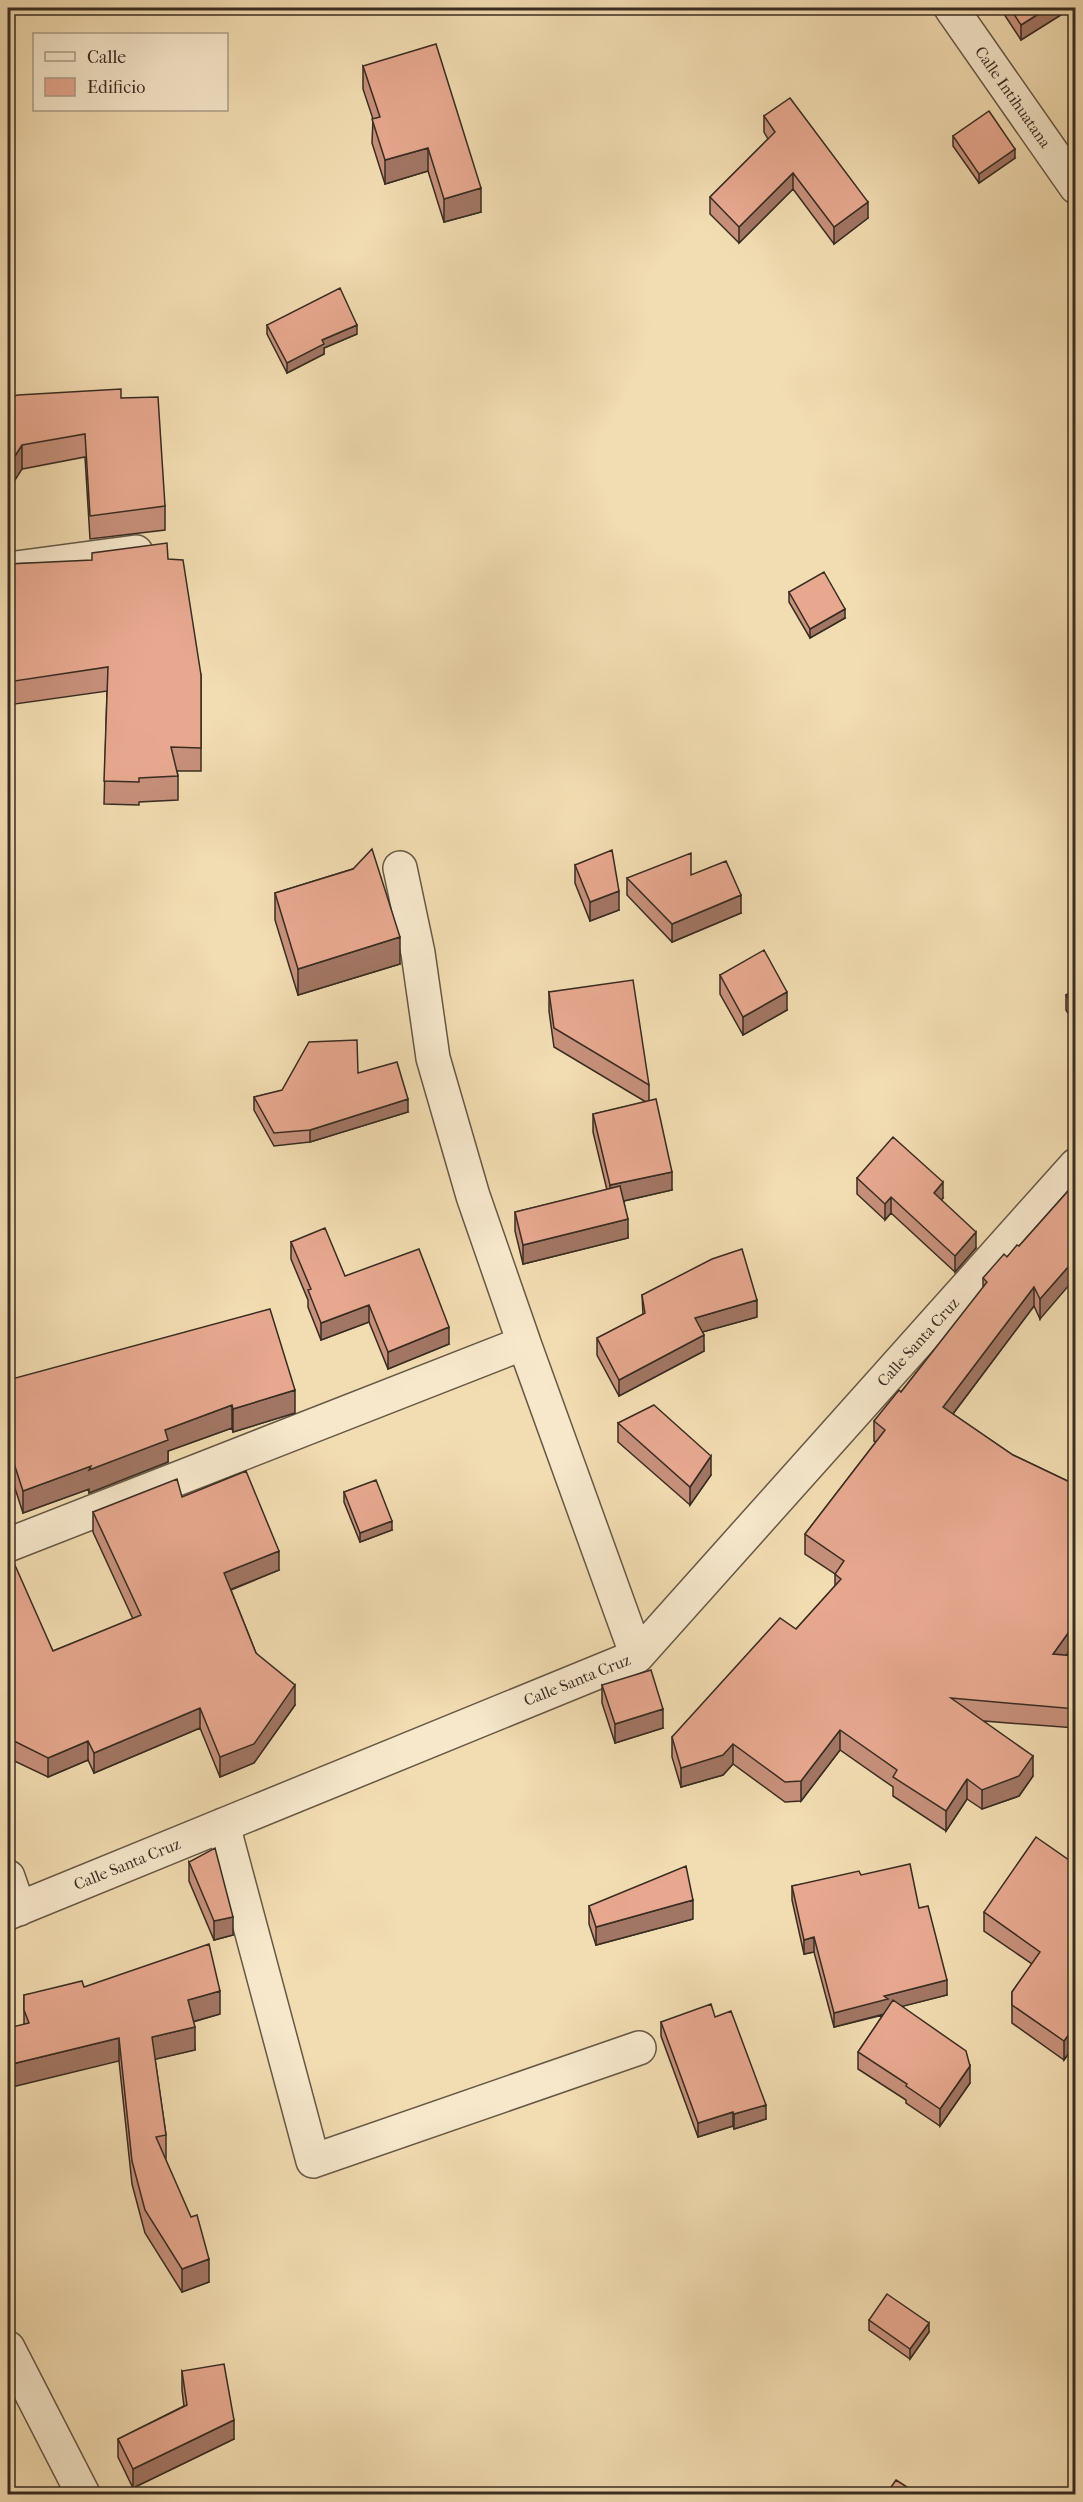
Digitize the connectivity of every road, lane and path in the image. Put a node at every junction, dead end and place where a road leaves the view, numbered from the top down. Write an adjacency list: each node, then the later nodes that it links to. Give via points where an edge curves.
1 (951, 8): 2 (street, Calle Intihuatana)
2 (1076, 186)
3 (165, 548): 4 (street)
4 (8, 569)
5 (400, 868): 7 (street, via 418,953 433,1058 473,1196)
6 (1076, 1165): 9 (street, Calle Santa Cruz)
7 (524, 1342): 8 (street); 9 (street)
8 (8, 1545)
9 (637, 1656): 10 (street, Calle Santa Cruz)
10 (223, 1825): 12 (street, Calle Santa Cruz); 13 (street, via 313,2161)
11 (8, 1877): 12 (street)
12 (13, 1911)
13 (639, 2048)
14 (8, 2348): 15 (street)
15 (83, 2494)

